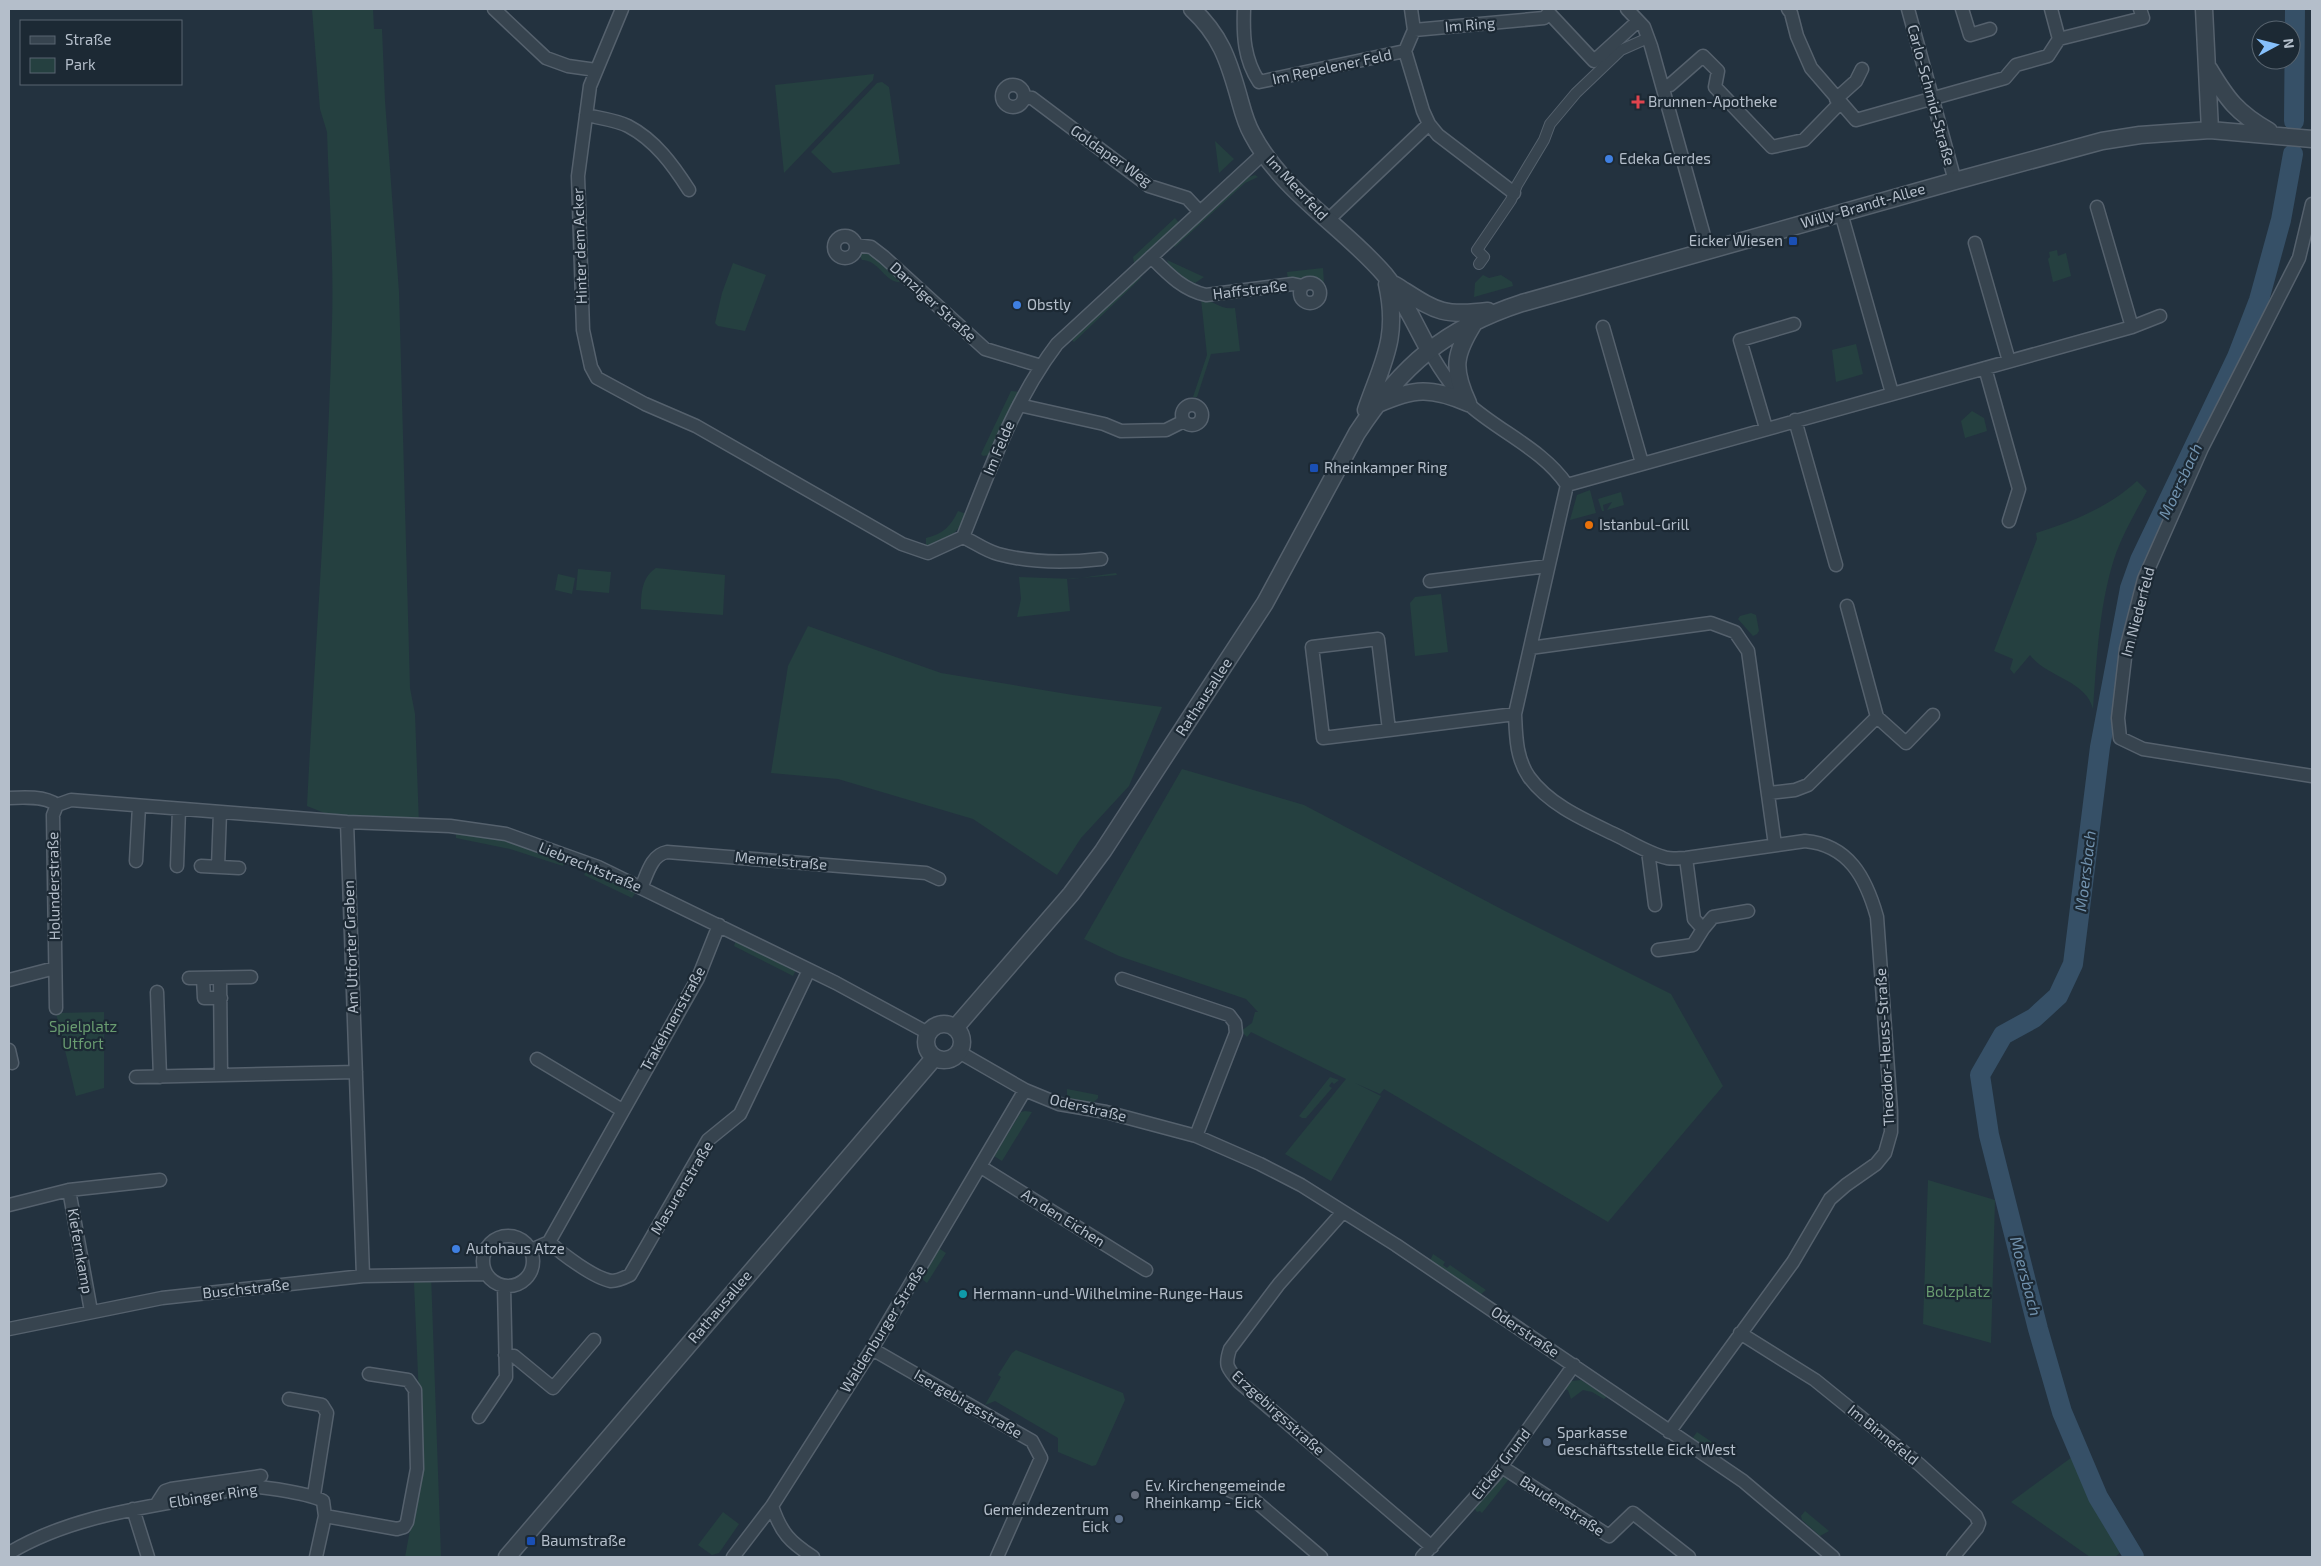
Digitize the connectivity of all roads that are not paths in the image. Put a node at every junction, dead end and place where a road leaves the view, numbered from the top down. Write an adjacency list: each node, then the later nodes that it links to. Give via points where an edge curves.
1 (494, 9): 21 (street, via 546,58 568,66)
2 (622, 9): 21 (street, Hinter dem Acker)
3 (1192, 9): 31 (street, Im Meerfeld, via 1210,26 1222,45 1249,127)
4 (1244, 9): 18 (street, Im Repelener Feld, via 1246,50 1259,82)
5 (1411, 9): 15 (street)
6 (1627, 9): 13 (street)
7 (1788, 9): 25 (street, via 1810,68)
8 (1908, 9): 24 (street, Carlo-Schmid-Straße)
9 (1962, 9): 14 (street, via 1970,34)
10 (2051, 9): 17 (street)
11 (2140, 9): 17 (street, via 2143,18)
12 (2204, 9): 19 (street)
13 (1638, 20): 15 (street, Im Ring, via 1594,61 1549,13 1544,18); 16 (street)
14 (1990, 29)
15 (1414, 30): 18 (street)
16 (1648, 38): 22 (street); 34 (street, via 1621,50 1576,93 1550,124)
17 (2059, 38): 24 (street, via 2048,56 2016,65 2005,78)
18 (1405, 52): 27 (street)
19 (2208, 68): 28 (street); 29 (street, via 2239,112)
20 (1862, 69): 25 (street)
21 (596, 70): 26 (street, Hinter dem Acker)
22 (1663, 86): 25 (street, via 1670,85 1704,56 1718,71 1716,87 1772,147 1804,140); 42 (street)
23 (1024, 97): 37 (street, Goldaper Weg, via 1032,98 1148,186 1186,198)
24 (1932, 98): 25 (street, via 1856,120); 32 (street, Carlo-Schmid-Straße)
25 (1838, 101)
26 (586, 115): 33 (street, via 627,125 649,140 670,161); 68 (street, Hinter dem Acker, via 578,176 583,330 591,367 597,378 696,426 902,544 928,553)
27 (1429, 124): 34 (street, via 1438,135); 39 (street)
28 (2210, 130): 29 (street, Willy-Brandt-Allee); 32 (street, Willy-Brandt-Allee, via 2102,141)
29 (2275, 135): 30 (street, Willy-Brandt-Allee)
30 (2312, 139)
31 (1264, 153): 37 (street, Im Felde); 39 (street, Im Meerfeld, via 1286,181)
32 (1955, 181): 38 (street, Willy-Brandt-Allee)
33 (689, 190)
34 (1514, 193): 44 (street, via 1476,250 1484,257)
35 (2312, 204): 79 (street, Im Niederfeld, via 2299,258 2202,448 2144,579 2126,650 2118,718 2120,738 2142,749)
36 (2097, 207): 52 (street)
37 (1200, 212): 43 (street, Im Felde)
38 (1841, 213): 42 (street, Willy-Brandt-Allee); 57 (street)
39 (1327, 221): 45 (street, Im Meerfeld)
40 (1975, 243): 54 (street)
41 (856, 245): 55 (street, Danziger Straße, via 871,247 884,257 985,349)
42 (1708, 250): 47 (street, Willy-Brandt-Allee)
43 (1151, 257): 46 (street, Haffstraße, via 1173,279 1193,292 1206,295 1293,284); 55 (street, Im Felde, via 1057,344)
44 (1479, 264)
45 (1387, 278): 47 (street, via 1443,312 1468,314); 53 (street, Im Meerfeld); 64 (street, via 1391,340)
46 (1302, 286)
47 (1503, 310): 49 (street, Willy-Brandt-Allee)
48 (2160, 316): 52 (street)
49 (1475, 322): 53 (street, Willy-Brandt-Allee); 58 (street, via 1461,345 1457,360)
50 (1794, 324): 63 (street, via 1740,340)
51 (1603, 327): 65 (street)
52 (2132, 327): 54 (street)
53 (1429, 350): 58 (street, via 1447,381); 60 (street, Rathausallee, via 1407,368)
54 (2009, 361): 56 (street)
55 (1041, 366): 59 (street, Im Felde)
56 (1985, 368): 57 (street); 67 (street, via 2019,489)
57 (1892, 393): 61 (street)
58 (1468, 403): 60 (street, via 1436,391 1423,390); 66 (street, via 1557,470)
59 (1019, 405): 62 (street, via 1104,424 1121,431 1166,430); 68 (street, Im Felde)
60 (1376, 405): 64 (street, Rathausallee)
61 (1795, 420): 63 (street); 70 (street)
62 (1184, 421)
63 (1766, 428): 65 (street)
64 (1357, 433): 113 (street, Rathausallee, via 1264,603 1109,843 1071,894)
65 (1642, 463): 66 (street)
66 (1567, 485): 71 (street, Theodor-Heuss-Straße)
67 (2009, 521)
68 (963, 537): 69 (street, via 997,554 1028,559 1071,563)
69 (1101, 559)
70 (1836, 565)
71 (1548, 566): 72 (street); 74 (street, Theodor-Heuss-Straße)
72 (1430, 581)
73 (1847, 606): 77 (street)
74 (1530, 648): 75 (street, Theodor-Heuss-Straße); 80 (street, via 1712,623 1735,632 1748,651)
75 (1515, 714): 78 (street); 88 (street, Theodor-Heuss-Straße, via 1520,761 1539,788 1575,816)
76 (1933, 715): 77 (street, via 1906,743)
77 (1877, 717): 80 (street, via 1808,785)
78 (1389, 730): 78 (street, via 1378,639 1312,647 1323,738)
79 (2312, 776)
80 (1768, 794): 87 (street)
81 (9, 798): 82 (street, Liebrechtstraße, via 36,798)
82 (57, 805): 83 (street, Liebrechtstraße, via 71,800); 102 (street, Holunderstraße, via 53,815)
83 (139, 806): 84 (street, Liebrechtstraße); 90 (street)
84 (179, 809): 85 (street, Liebrechtstraße); 91 (street)
85 (220, 812): 86 (street, Liebrechtstraße); 93 (street)
86 (347, 822): 96 (street, Liebrechtstraße, via 450,826 506,834 598,867); 118 (street, Am Utforter Graben)
87 (1775, 845): 89 (street, Theodor-Heuss-Straße); 138 (street, Theodor-Heuss-Straße, via 1805,841 1822,843 1848,860 1870,891 1877,917 1891,1132 1885,1153 1876,1164 1830,1199 1793,1262)
88 (1648, 851): 89 (street, Theodor-Heuss-Straße, via 1667,858); 97 (street)
89 (1686, 858): 100 (street, via 1694,919)
90 (136, 861)
91 (177, 866)
92 (201, 866): 93 (street)
93 (218, 867): 94 (street)
94 (239, 868)
95 (939, 880): 96 (street, Memelstraße, via 926,872 667,852 654,861)
96 (641, 888): 99 (street, Liebrechtstraße)
97 (1655, 905)
98 (1748, 911): 100 (street, via 1713,916)
99 (719, 925): 103 (street, Liebrechtstraße); 123 (street, Trakehnenstraße, via 698,978)
100 (1703, 930): 101 (street, via 1694,945)
101 (1658, 950)
102 (55, 968): 109 (street); 112 (street, Holunderstraße)
103 (809, 970): 114 (street, Liebrechtstraße); 130 (street, Masurenstraße, via 740,1114 708,1140 630,1275 610,1281 566,1258)
104 (251, 977): 107 (street)
105 (189, 978): 106 (street)
106 (203, 978): 107 (street); 111 (street, via 204,998)
107 (220, 978): 111 (street)
108 (1122, 979): 124 (street, via 1229,1016 1235,1023 1236,1033)
109 (9, 980)
110 (157, 992): 121 (street)
111 (221, 998): 119 (street)
112 (56, 1008)
113 (955, 1028): 114 (street, via 938,1025); 115 (street, via 962,1042)
114 (928, 1033): 116 (street, via 926,1046)
115 (959, 1052): 116 (street, via 947,1060); 122 (street, Oderstraße)
116 (934, 1058): 159 (street, Rathausallee)
117 (537, 1059): 123 (street)
118 (356, 1072): 119 (street); 134 (street, Am Utforter Graben)
119 (221, 1075): 121 (street)
120 (136, 1077): 121 (street)
121 (160, 1077)
122 (1025, 1090): 124 (street, Oderstraße, via 1059,1104 1106,1112); 125 (street, Waldenburger Straße)
123 (622, 1110): 130 (street, Trakehnenstraße)
124 (1196, 1136): 129 (street, Oderstraße, via 1300,1185)
125 (981, 1167): 132 (street, An den Eichen); 140 (street, Waldenburger Straße)
126 (160, 1180): 127 (street, Kiefernkamp)
127 (69, 1190): 128 (street, Kiefernkamp); 136 (street, Kiefernkamp)
128 (9, 1205)
129 (1342, 1213): 142 (street, Oderstraße, via 1396,1245); 155 (street, Erzgebirgsstraße, via 1280,1284 1230,1349 1227,1365 1239,1382)
130 (549, 1242): 131 (street)
131 (531, 1250): 133 (street, via 520,1238 496,1238 483,1258); 135 (street, via 534,1259 528,1276 513,1286)
132 (1146, 1270)
133 (486, 1274): 134 (street, Buschstraße); 135 (street)
134 (363, 1276): 136 (street, Buschstraße, via 162,1298)
135 (504, 1286): 141 (street)
136 (91, 1311): 137 (street, Buschstraße)
137 (9, 1329)
138 (1740, 1333): 146 (street, Theodor-Heuss-Straße); 167 (street, Im Binnefeld, via 1815,1380 1920,1464 1976,1516 1977,1528)
139 (594, 1340): 141 (street, via 553,1388 514,1356)
140 (872, 1348): 152 (street, Waldenburger Straße); 162 (street, Isergebirgsstraße, via 1032,1441 1041,1458)
141 (505, 1355): 145 (street, via 506,1377)
142 (1574, 1365): 146 (street, Oderstraße); 147 (street, Eicker Grund)
143 (369, 1374): 154 (street, via 408,1380 415,1390 416,1469 407,1522 404,1528 397,1529)
144 (288, 1398): 150 (street, via 322,1405 327,1414)
145 (479, 1417)
146 (1669, 1432): 166 (street, Oderstraße, via 1743,1482)
147 (1502, 1467): 155 (street, Eicker Grund); 165 (street, Baudenstraße, via 1609,1536 1633,1513)
148 (261, 1476): 151 (street, via 171,1489)
149 (1232, 1491): 163 (street, via 1253,1500)
150 (314, 1495): 151 (street, Elbinger Ring, via 254,1487); 154 (street, via 323,1501)
151 (156, 1505): 153 (street, Elbinger Ring)
152 (772, 1506): 160 (street, Waldenburger Straße); 161 (street, via 778,1526 793,1544)
153 (134, 1509): 156 (street, Elbinger Ring, via 73,1524 27,1542); 157 (street)
154 (325, 1516): 158 (street)
155 (1432, 1547): 164 (street, Eicker Grund)
156 (9, 1553)
157 (148, 1557)
158 (316, 1557)
159 (507, 1557)
160 (733, 1557)
161 (813, 1557)
162 (997, 1557)
163 (1321, 1557)
164 (1422, 1557)
165 (1689, 1557)
166 (1834, 1557)
167 (1953, 1557)

